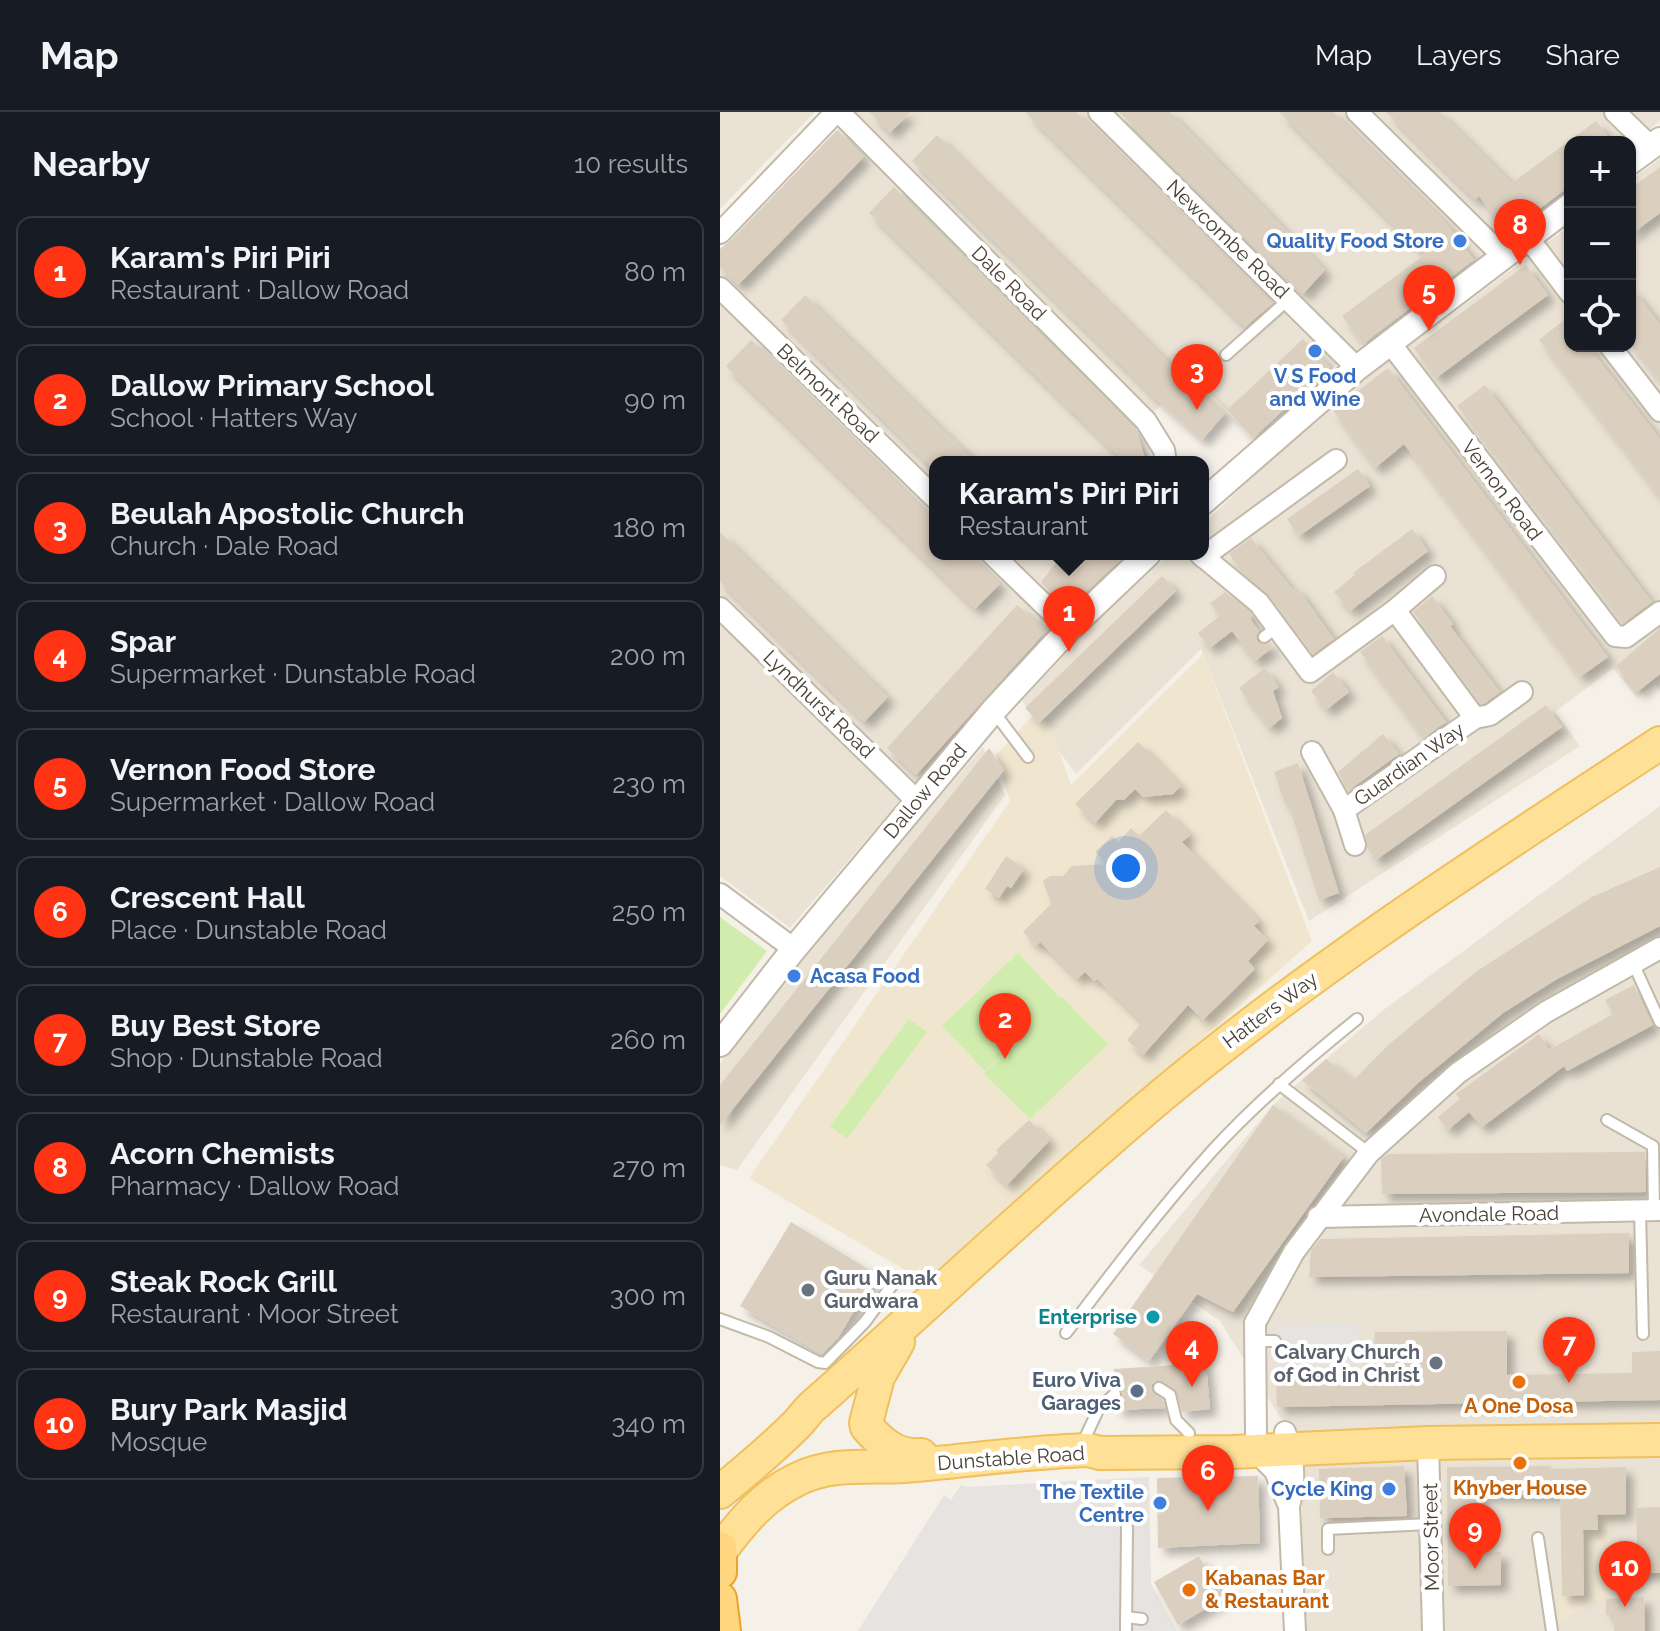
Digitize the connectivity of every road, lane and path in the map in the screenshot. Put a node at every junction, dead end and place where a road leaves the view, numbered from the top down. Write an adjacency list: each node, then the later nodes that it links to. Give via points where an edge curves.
1 (837, 112): 8 (street); 19 (street, Dale Road, via 1146,421)
2 (1099, 112): 13 (street, Newcombe Road)
3 (1357, 112): 10 (street)
4 (1615, 112): 5 (street)
5 (1655, 143): 6 (street)
6 (1636, 157)
7 (1568, 208): 9 (street)
8 (720, 233)
9 (1529, 239): 10 (street); 11 (street)
10 (1504, 257): 14 (street)
11 (1564, 285)
12 (720, 288): 21 (street, Belmont Road)
13 (1289, 299): 16 (lane); 17 (street, Newcombe Road)
14 (1390, 343): 17 (street); 30 (street, Vernon Road, via 1615,636 1626,637)
15 (1615, 352): 18 (street)
16 (1226, 355)
17 (1357, 368): 22 (street)
18 (1660, 411)
19 (1165, 456)
20 (1336, 460): 23 (street)
21 (929, 492)
22 (1209, 497)
23 (1209, 550)
24 (998, 560): 31 (street)
25 (1142, 560): 31 (street, Dallow Road)
26 (1208, 560): 29 (street, via 1259,603 1270,632 1310,672)
27 (1435, 576): 29 (street)
28 (720, 608): 38 (street, Lyndhurst Road)
29 (1395, 610): 34 (street, Guardian Way)
30 (1660, 612)
31 (1069, 629): 33 (street, Dallow Road)
32 (1522, 692): 34 (street, Guardian Way, via 1490,715)
33 (993, 711): 37 (lane); 38 (street, Dallow Road)
34 (1475, 718): 39 (street, Guardian Way)
35 (1660, 743): 55 (main road, Hatters Way, via 1453,879 1236,1036 1097,1151)
36 (1312, 752): 39 (street)
37 (1028, 757)
38 (917, 801): 43 (street, Dallow Road)
39 (1344, 810): 40 (street)
40 (1355, 845)
41 (720, 894): 43 (street)
42 (1660, 948): 44 (street)
43 (794, 949): 47 (street, Dallow Road)
44 (1633, 963): 46 (lane); 50 (street, via 1546,1012 1458,1073)
45 (1357, 1019): 48 (lane)
46 (1660, 1022)
47 (720, 1044)
48 (1279, 1084): 50 (lane); 56 (lane, via 1213,1150)
49 (1607, 1120): 51 (lane, via 1653,1146)
50 (1369, 1153): 52 (street)
51 (1651, 1211): 52 (street, Avondale Road); 57 (lane)
52 (1318, 1217): 65 (street, via 1255,1323 1265,1341)
53 (895, 1281): 54 (lane, via 825,1363)
54 (720, 1319)
55 (912, 1319): 60 (main road, Hatters Way); 61 (main road, Hatters Way, via 878,1377)
56 (1066, 1333)
57 (1643, 1334)
58 (1159, 1388): 62 (lane, via 1170,1395 1176,1420)
59 (1115, 1394): 63 (lane, via 1099,1408)
60 (799, 1421): 61 (main road, Dunstable Road, via 843,1407); 68 (main road, Hatters Way)
61 (866, 1425): 63 (main road, Dunstable Road, via 883,1444 911,1456); 67 (main road, Hatters Way, via 862,1450)
62 (1189, 1433): 63 (main road, Dunstable Road); 65 (main road, Dunstable Road)
63 (1084, 1440)
64 (1660, 1440): 66 (main road, Dunstable Road)
65 (1272, 1442): 66 (main road, Dunstable Road, via 1406,1430); 67 (main road, Dunstable Road); 69 (street, via 1275,1471); 69 (street, via 1292,1488)
66 (1428, 1443): 70 (street, Moor Street)
67 (845, 1466): 73 (main road, Dunstable Road, via 812,1473 779,1489 758,1504)
68 (720, 1492)
69 (1289, 1506): 79 (street)
70 (1429, 1524): 74 (lane, via 1328,1529); 82 (street, Moor Street)
71 (1127, 1527): 77 (lane)
72 (1538, 1538): 83 (lane)
73 (720, 1549): 75 (highway)
74 (1328, 1549)
75 (720, 1572)
76 (720, 1599): 80 (highway)
77 (1126, 1617): 78 (lane); 81 (lane)
78 (1142, 1619)
79 (1293, 1629)
80 (724, 1631)
81 (1126, 1631)
82 (1433, 1631)
83 (1552, 1631)

